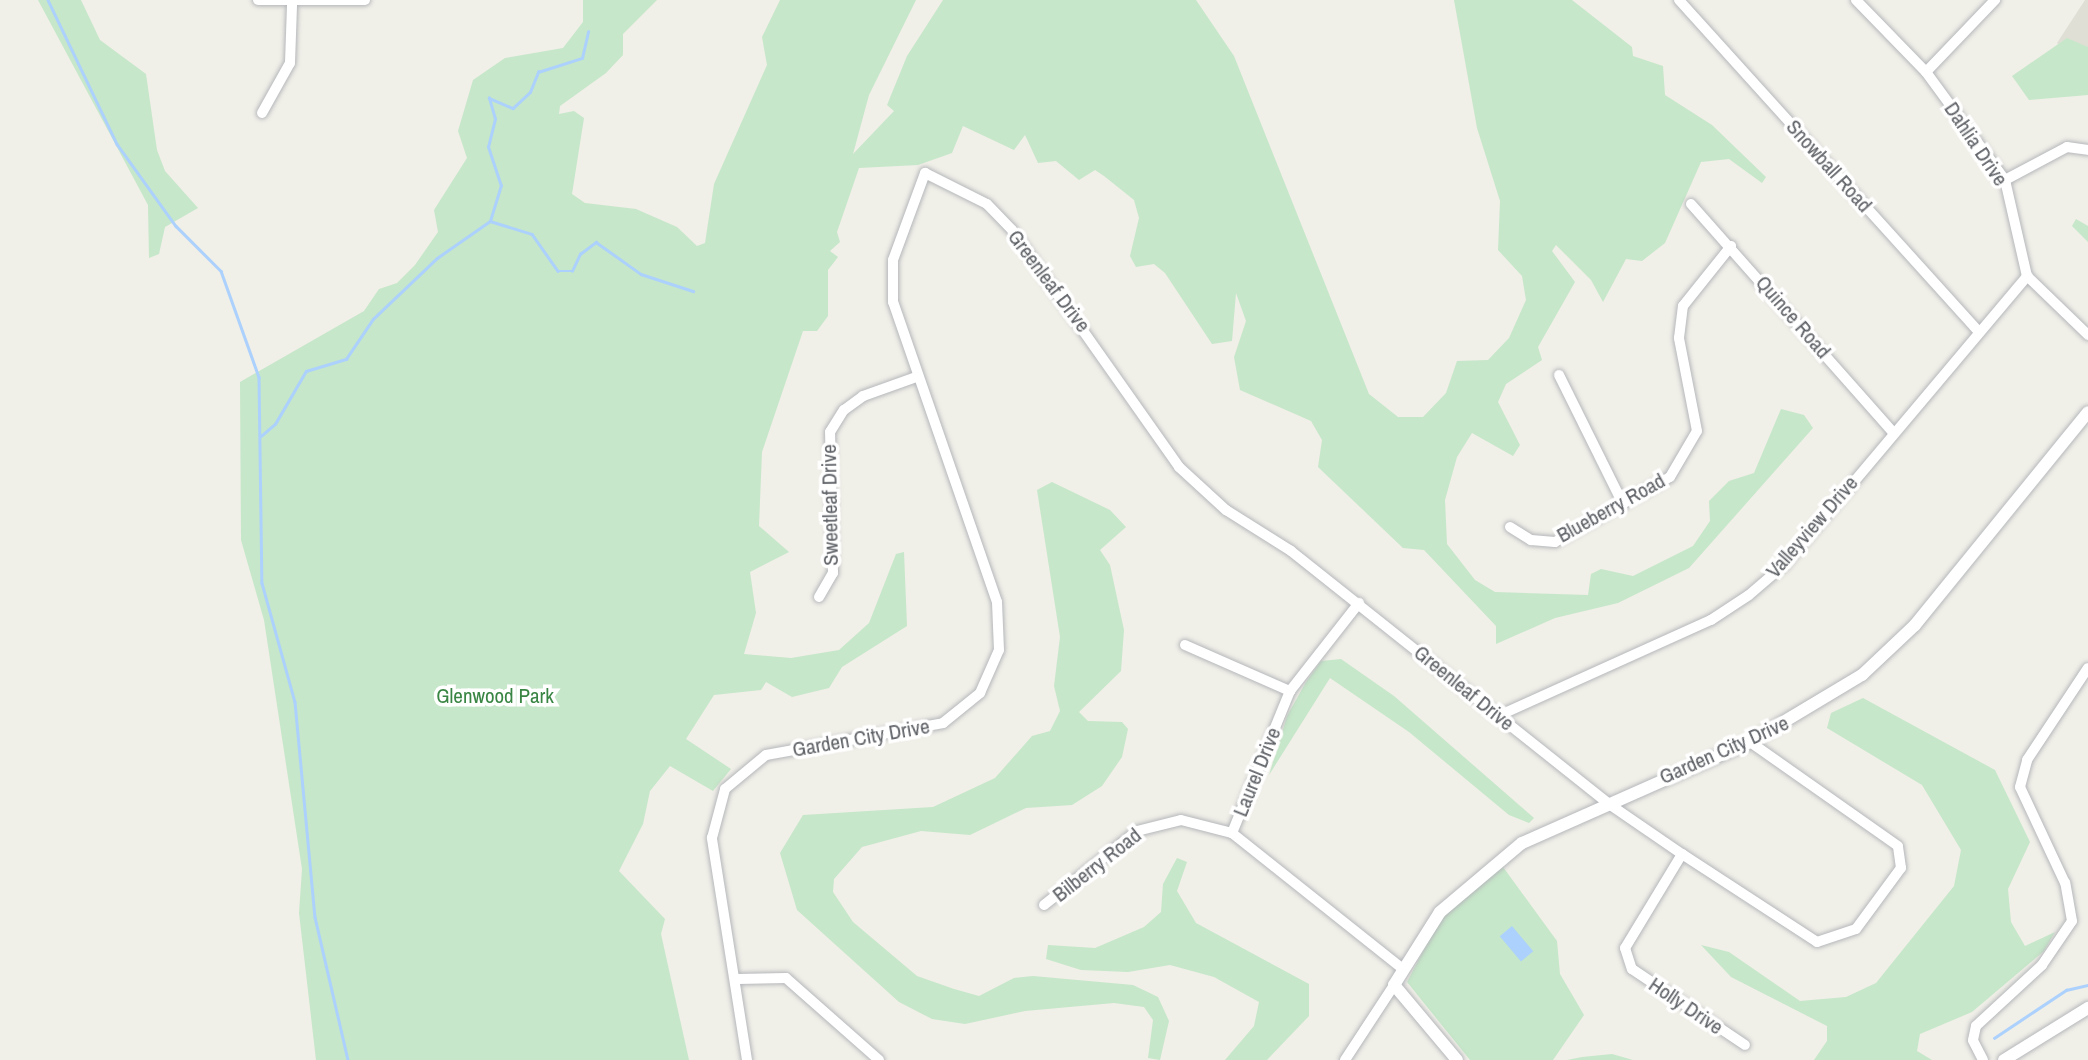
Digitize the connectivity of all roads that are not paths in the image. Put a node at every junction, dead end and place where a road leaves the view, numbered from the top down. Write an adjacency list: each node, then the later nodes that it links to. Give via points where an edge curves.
1 (258, 0): 6 (street)
2 (365, 0): 6 (street)
3 (1679, 0): 15 (street, Snowball Road)
4 (1856, 0): 7 (street, Dahlia Drive)
5 (1995, 0): 7 (street)
6 (292, 5): 8 (street, via 290,63)
7 (1926, 72): 11 (street, Dahlia Drive)
8 (262, 113)
9 (2088, 150): 11 (street, via 2067,147)
10 (925, 173): 18 (street, Garden City Drive, via 892,279); 24 (street, Greenleaf Drive, via 987,204 1012,230 1179,467 1226,510)
11 (2005, 180): 14 (street, Dahlia Drive)
12 (1691, 204): 13 (street, Quince Road)
13 (1731, 246): 20 (street, Quince Road); 21 (street, Blueberry Road, via 1683,306 1679,338 1697,431 1670,478)
14 (2027, 276): 15 (street, Valleyview Drive); 16 (street)
15 (1978, 331): 20 (street, Valleyview Drive)
16 (2088, 335)
17 (1559, 375): 21 (street)
18 (916, 377): 23 (street, Sweetleaf Drive, via 863,396 844,410 830,432 833,573); 35 (street, Garden City Drive, via 997,602 1002,626 994,669 979,693 943,723 766,755 725,789 712,838)
19 (2088, 412): 29 (street, Garden City Drive, via 1899,644 1836,693)
20 (1893, 432): 28 (street, Valleyview Drive, via 1784,565 1749,595 1711,620)
21 (1623, 504): 22 (street, Blueberry Road, via 1555,542 1531,540)
22 (1510, 527)
23 (819, 597)
24 (1359, 603): 27 (street, Laurel Drive); 28 (street, Greenleaf Drive)
25 (1185, 645): 27 (street)
26 (2088, 668): 43 (street, via 2027,760 2020,787 2065,883 2072,921 2042,965 1976,1026 1973,1040)
27 (1290, 691): 31 (street, Laurel Drive)
28 (1498, 716): 30 (street, Greenleaf Drive)
29 (1750, 742): 30 (street, Garden City Drive); 32 (street, Greenleaf Drive, via 1878,827 1898,846 1901,868 1856,929 1817,942)
30 (1606, 802): 32 (street, Greenleaf Drive); 34 (street, Garden City Drive, via 1499,858 1440,912)
31 (1232, 833): 33 (street, Bilberry Road, via 1181,820 1157,822 1136,831); 34 (street, Laurel Drive)
32 (1682, 854): 38 (street, Holly Drive, via 1625,948 1632,969)
33 (1044, 905)
34 (1403, 969): 36 (street, Garden City Drive)
35 (738, 979): 39 (street, Garden City Drive); 40 (street, via 786,978)
36 (1394, 985): 41 (street, Garden City Drive); 42 (street)
37 (2088, 1008): 44 (street)
38 (1745, 1045)
39 (747, 1060)
40 (879, 1060)
41 (1345, 1060)
42 (1457, 1060)
43 (1983, 1060)
44 (2004, 1060)

